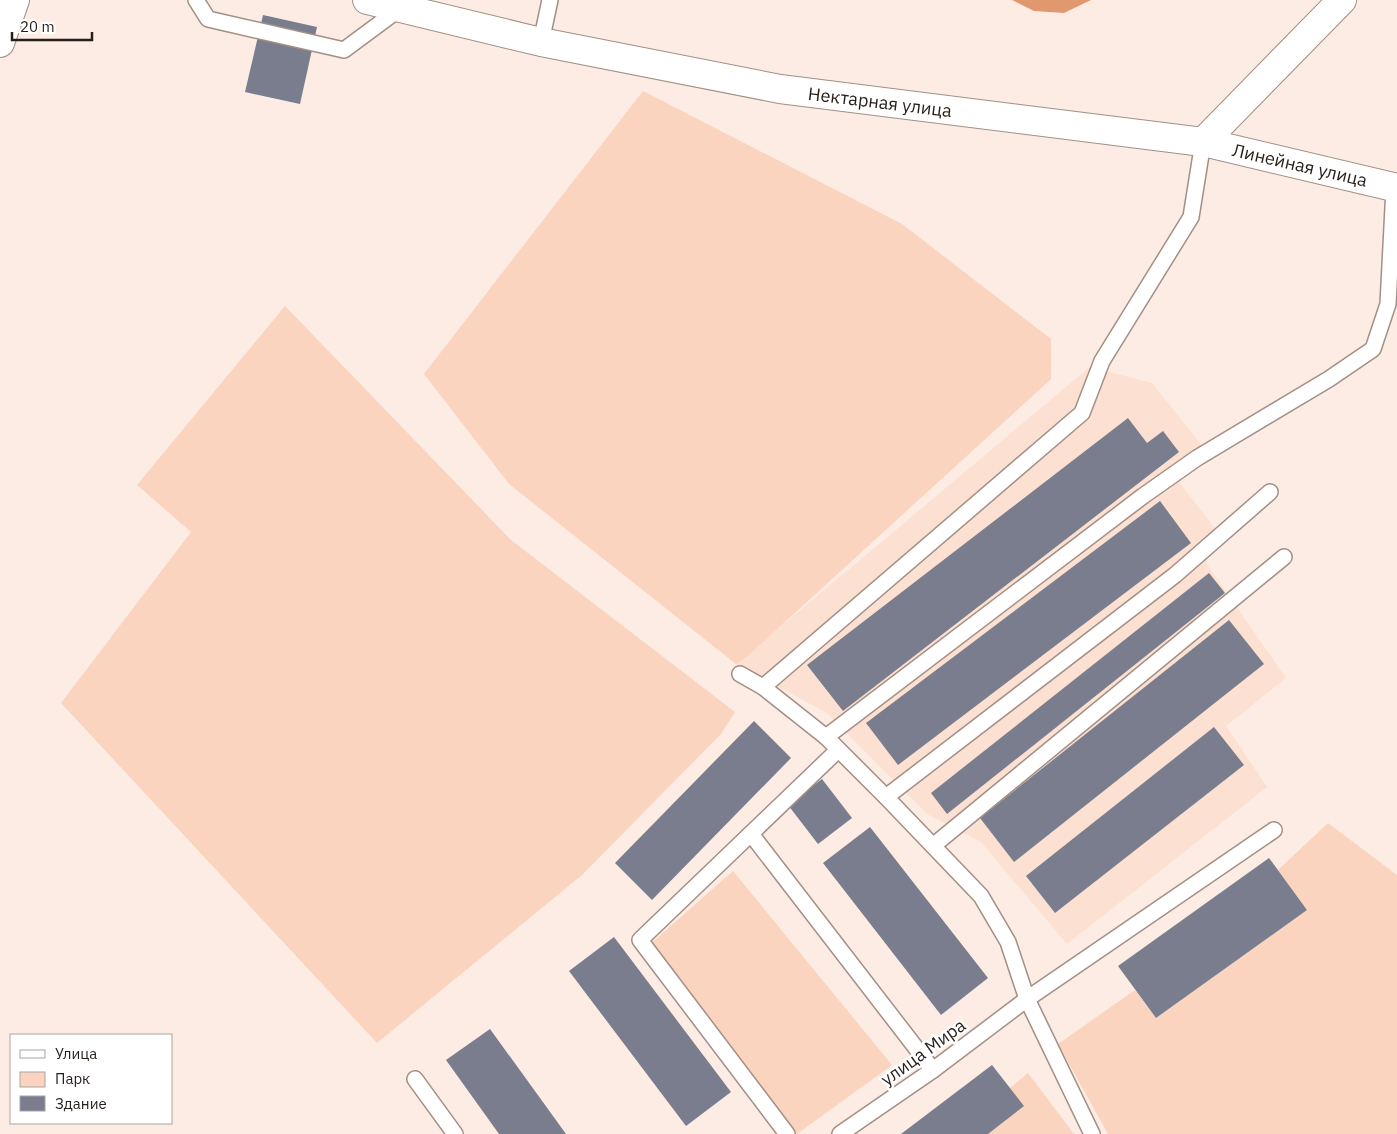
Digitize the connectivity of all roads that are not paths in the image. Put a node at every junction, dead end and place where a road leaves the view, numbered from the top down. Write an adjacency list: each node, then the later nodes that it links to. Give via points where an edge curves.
1 (15, 0): 8 (main road)
2 (196, 0): 6 (lane, via 208,19 344,50)
3 (367, 0): 6 (main road, Нектарная улица)
4 (550, 0): 7 (lane)
5 (1342, 0): 9 (main road)
6 (402, 8): 7 (main road, Нектарная улица)
7 (541, 42): 9 (main road, Нектарная улица, via 780,89)
8 (0, 43)
9 (1203, 142): 10 (main road, Линейная улица); 14 (lane, via 1191,217 1102,361 1082,413)
10 (1396, 188): 15 (lane, via 1388,304 1373,349 1330,379 1174,474)
11 (1270, 492): 17 (lane, via 1175,575)
12 (1284, 557): 20 (lane)
13 (740, 674): 14 (lane)
14 (763, 687): 15 (lane)
15 (826, 737): 16 (lane)
16 (838, 750): 17 (lane); 19 (lane)
17 (886, 796): 20 (lane)
18 (1274, 830): 21 (lane, улица Мира)
19 (751, 834): 22 (lane); 25 (lane, via 640,940)
20 (934, 846): 21 (lane, via 981,896 1008,942)
21 (1027, 1000): 22 (lane, улица Мира); 27 (lane)
22 (933, 1070): 26 (lane, улица Мира)
23 (415, 1079): 24 (lane)
24 (455, 1134)
25 (787, 1134)
26 (840, 1134)
27 (1092, 1134)

